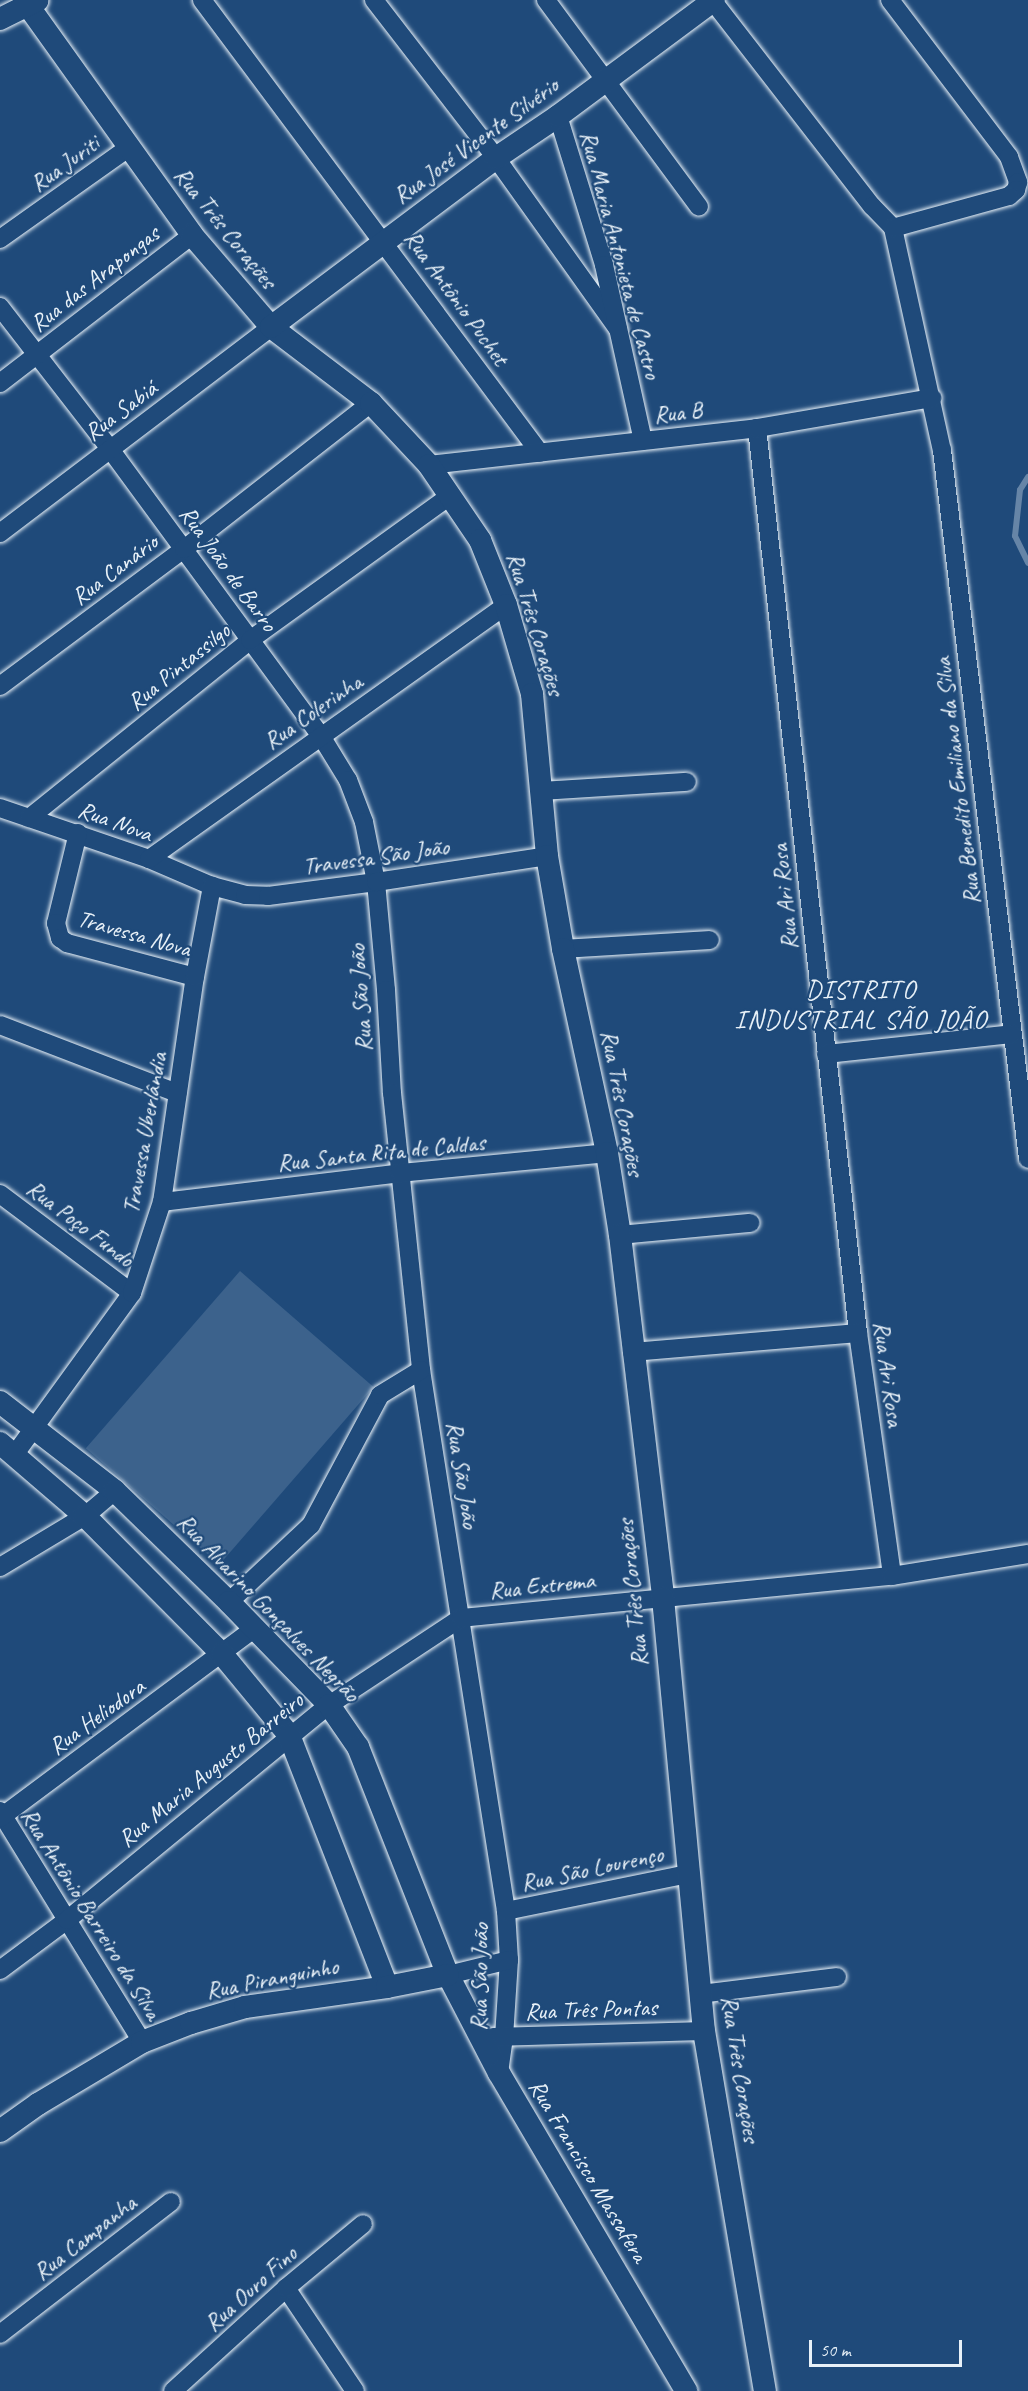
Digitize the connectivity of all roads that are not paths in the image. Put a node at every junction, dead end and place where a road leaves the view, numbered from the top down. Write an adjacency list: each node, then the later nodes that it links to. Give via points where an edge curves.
1 (202, 0): 16 (street, Rua Antônio Puchet)
2 (374, 0): 11 (street)
3 (546, 0): 8 (street)
4 (713, 0): 8 (street, Rua José Vicente Silvério); 13 (street)
5 (890, 0): 13 (street, via 1009,157 1018,182 1009,196)
6 (30, 2): 7 (street); 10 (street, Rua Três Corações)
7 (0, 19)
8 (605, 79): 9 (street, Rua José Vicente Silvério); 12 (street)
9 (558, 116): 11 (street, Rua José Vicente Silvério); 19 (street, Rua Maria Antonieta de Castro)
10 (128, 148): 14 (street, Rua Três Corações); 15 (street, Rua Juriti)
11 (496, 158): 16 (street, Rua José Vicente Silvério); 19 (street)
12 (699, 207)
13 (893, 228): 22 (street, Rua Benedito Emiliano da Silva)
14 (192, 235): 18 (street, Rua Três Corações); 20 (street, Rua das Arapongas)
15 (0, 239)
16 (384, 242): 18 (street, Rua José Vicente Silvério); 27 (street, Rua Antônio Puchet)
17 (0, 307): 20 (street, Rua João de Barro)
18 (271, 327): 23 (street, Rua Três Corações); 26 (street, Rua Sabiá)
19 (618, 329): 25 (street, Rua Maria Antonieta de Castro)
20 (36, 355): 21 (street, Rua das Arapongas); 26 (street, Rua João de Barro)
21 (0, 383)
22 (932, 398): 24 (street, Rua B); 49 (street, Rua Benedito Emiliano da Silva, via 942,450)
23 (371, 403): 28 (street, Rua Três Corações); 31 (street, Rua Canário)
24 (757, 428): 25 (street, Rua B); 50 (street, Rua Ari Rosa)
25 (643, 441): 27 (street, Rua B)
26 (110, 449): 30 (street, Rua Sabiá); 31 (street, Rua João de Barro)
27 (540, 453): 28 (street, Rua B)
28 (429, 465): 29 (street, Rua Três Corações)
29 (451, 495): 32 (street, Rua Três Corações, via 480,540); 33 (street, Rua Pintassilgo)
30 (0, 534)
31 (184, 549): 33 (street, Rua João de Barro); 34 (street, Rua Canário)
32 (506, 605): 35 (street, Rua Colerinha); 37 (street, Rua Três Corações, via 532,694)
33 (250, 640): 35 (street, Rua João de Barro); 39 (street, Rua Pintassilgo)
34 (0, 686)
35 (321, 736): 42 (street, Rua Colerinha); 43 (street, Rua João de Barro, via 357,800)
36 (687, 782): 37 (street)
37 (543, 791): 41 (street, Rua Três Corações)
38 (0, 808): 39 (street, Rua Nova)
39 (29, 818): 40 (street, Rua Nova)
40 (78, 833): 42 (street, Rua Nova); 47 (street, Travessa Nova, via 56,923 60,938)
41 (547, 856): 43 (street, Travessa São João); 46 (street, Rua Três Corações)
42 (149, 859): 44 (street, Rua Nova)
43 (376, 882): 44 (street, Travessa São João, via 268,896 245,895); 54 (street, Rua São João)
44 (212, 886): 47 (street, Travessa Uberlândia)
45 (710, 940): 46 (street)
46 (563, 949): 52 (street, Rua Três Corações)
47 (195, 977): 51 (street, Travessa Uberlândia)
48 (0, 1025): 51 (street)
49 (1012, 1034): 50 (street); 53 (street, Rua Benedito Emiliano da Silva)
50 (826, 1054): 60 (street, Rua Ari Rosa)
51 (177, 1094): 56 (street, Travessa Uberlândia)
52 (607, 1153): 54 (street, Rua Santa Rita de Caldas); 58 (street, Rua Três Corações)
53 (1028, 1160)
54 (400, 1173): 56 (street, Rua Santa Rita de Caldas); 62 (street, Rua São João)
55 (0, 1194): 59 (street, Rua Poço Fundo)
56 (162, 1202): 59 (street, Travessa Uberlândia)
57 (750, 1223): 58 (street)
58 (620, 1236): 61 (street, Rua Três Corações)
59 (132, 1293): 64 (street, Travessa Uberlândia)
60 (858, 1333): 61 (street); 70 (street, Rua Ari Rosa)
61 (632, 1352): 71 (street, Rua Três Corações)
62 (421, 1370): 72 (street, via 380,1395 311,1525); 73 (street, Rua São João)
63 (2, 1409): 64 (street, Rua Alvarino Gonçalves Negrão)
64 (35, 1427): 65 (street, Travessa Uberlândia); 66 (street, Rua Alvarino Gonçalves Negrão)
65 (7, 1449): 67 (street)
66 (115, 1491): 67 (street); 72 (street, Rua Alvarino Gonçalves Negrão)
67 (85, 1516): 69 (street); 75 (street)
68 (1028, 1554): 70 (street, Rua Extrema)
69 (0, 1566)
70 (892, 1576): 71 (street, Rua Extrema)
71 (663, 1598): 73 (street, Rua Extrema); 79 (street, Rua Três Corações)
72 (230, 1602): 74 (street, Rua Alvarino Gonçalves Negrão)
73 (461, 1618): 76 (street, Rua Maria Augusto Barreiro); 80 (street, Rua São João)
74 (255, 1628): 75 (street, Rua Heliodora); 76 (street, Rua Alvarino Gonçalves Negrão)
75 (222, 1654): 77 (street); 78 (street, Rua Heliodora)
76 (329, 1705): 77 (street, Rua Maria Augusto Barreiro); 84 (street, Rua Alvarino Gonçalves Negrão, via 358,1747)
77 (289, 1735): 81 (street, Rua Maria Augusto Barreiro); 86 (street)
78 (1, 1815): 81 (street, Rua Antônio Barreiro da Silva)
79 (688, 1874): 80 (street, Rua São Lourenço); 87 (street, Rua Três Corações)
80 (506, 1911): 82 (street, Rua São João)
81 (68, 1920): 83 (street, Rua Maria Augusto Barreiro); 91 (street, Rua Antônio Barreiro da Silva)
82 (509, 1960): 84 (street, Rua Piranguinho); 90 (street, Rua São João)
83 (0, 1970)
84 (448, 1975): 86 (street, Rua Piranguinho); 89 (street, Rua Francisco Massafera)
85 (837, 1977): 87 (street)
86 (387, 1987): 91 (street, Rua Piranguinho, via 245,2007)
87 (700, 1994): 88 (street, Rua Três Corações)
88 (704, 2031): 90 (street, Rua Três Pontas); 101 (street, Rua Três Corações)
89 (480, 2037): 90 (street, Rua Três Pontas); 92 (street, Rua Francisco Massafera)
90 (504, 2037): 92 (street, Rua São João)
91 (142, 2042): 93 (street, Rua Piranguinho, via 38,2104)
92 (499, 2073): 100 (street, Rua Francisco Massafera)
93 (0, 2132)
94 (171, 2202): 97 (street, Rua Campanha)
95 (363, 2224): 96 (street, Rua Ouro Fino)
96 (286, 2288): 98 (street, Rua Ouro Fino); 99 (street)
97 (0, 2334)
98 (173, 2391)
99 (355, 2391)
100 (686, 2391)
101 (765, 2391)

